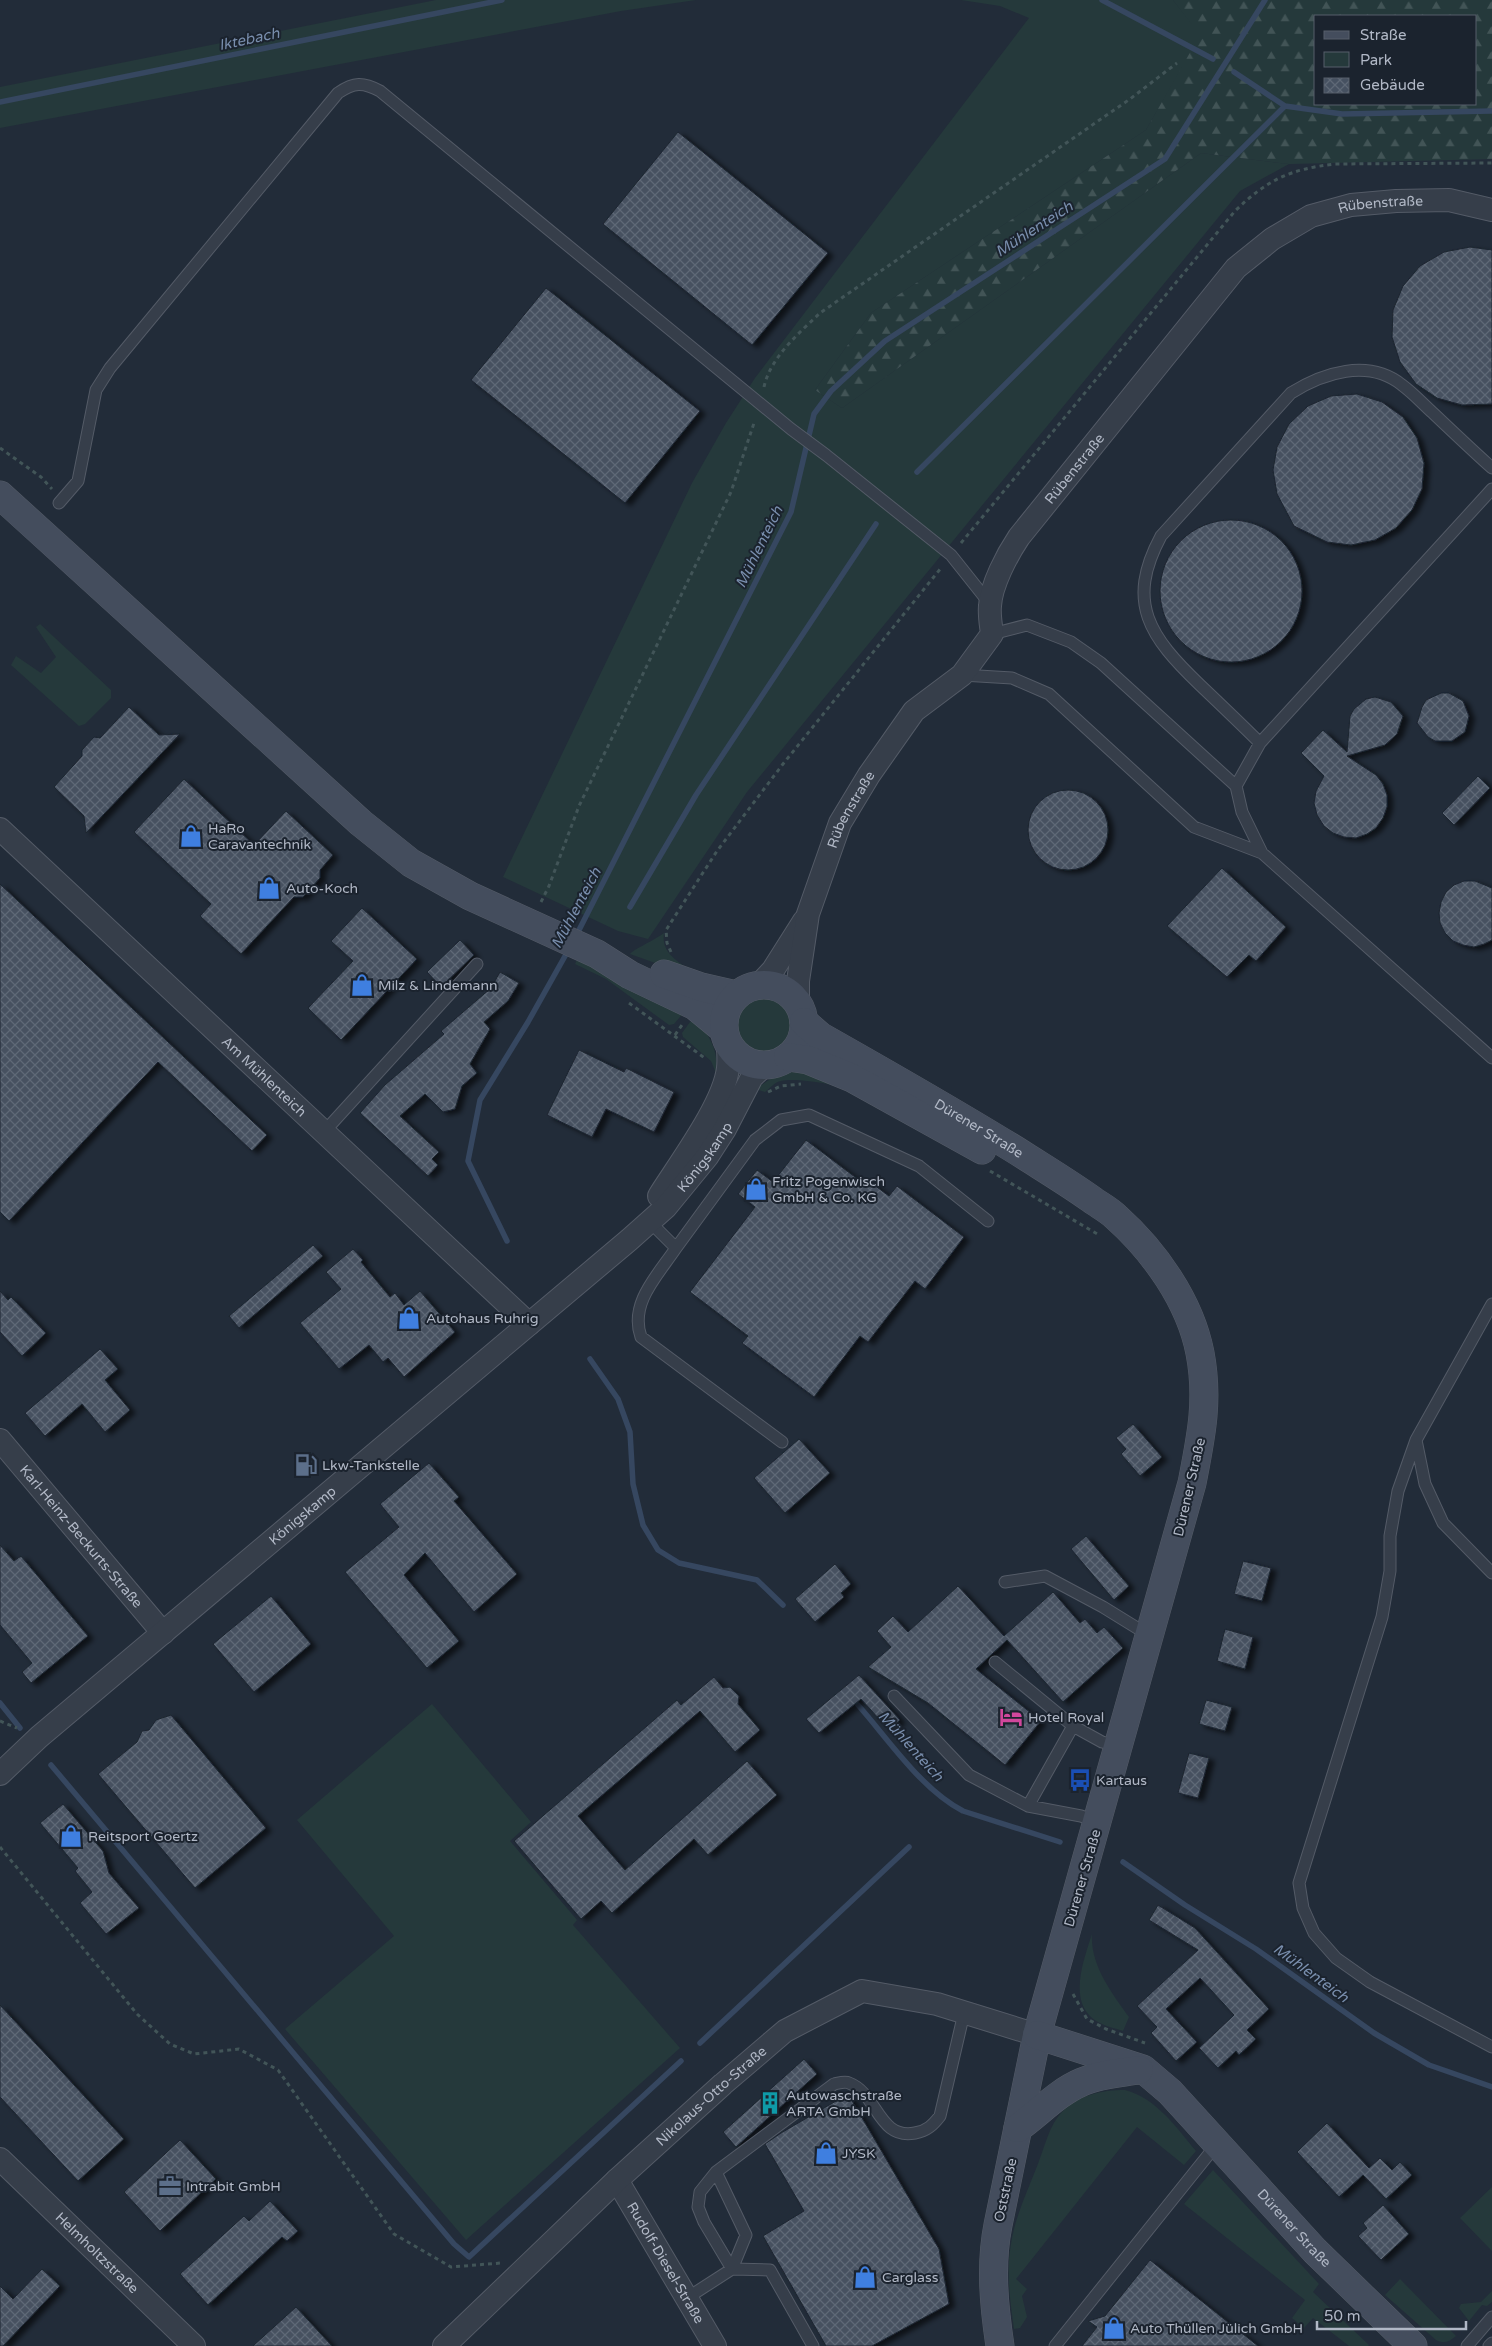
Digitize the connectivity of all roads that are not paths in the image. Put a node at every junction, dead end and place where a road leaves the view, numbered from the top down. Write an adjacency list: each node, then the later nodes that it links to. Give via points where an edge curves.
1 (1492, 210): 6 (street, Rübenstraße, via 1449,200 1351,206 1311,216 1236,268 1024,530 1009,552)
2 (1492, 468): 9 (lane, via 1401,384 1382,374 1337,371 1291,393 1161,536 1149,558 1144,584 1145,606 1152,629 1177,663)
3 (1492, 488): 9 (lane)
4 (0, 494): 14 (main road, via 347,810 411,864 470,896)
5 (59, 503): 6 (lane, via 78,481 96,390 110,368 338,93 351,84 366,83 380,91 791,429 951,555)
6 (990, 604): 7 (street, Rübenstraße)
7 (992, 634): 8 (street, Rübenstraße); 10 (lane, via 1027,625 1071,642 1101,663)
8 (962, 674): 12 (lane, via 1012,678 1050,694 1194,827); 13 (street, Rübenstraße, via 914,711 869,775 840,823)
9 (1260, 743): 10 (lane)
10 (1236, 786): 12 (lane, via 1242,812)
11 (0, 829): 21 (street, Am Mühlenteich)
12 (1262, 853): 19 (lane)
13 (808, 914): 16 (street, Rübenstraße, via 773,970); 17 (street, Rübenstraße, via 798,981)
14 (592, 952): 16 (main road, via 701,988); 18 (main road, via 630,976 695,1006)
15 (477, 964): 21 (lane)
16 (748, 990): 17 (main road, via 770,985 781,989); 18 (main road, via 726,1010)
17 (801, 1013): 20 (main road, via 803,1035 797,1048); 26 (main road, Dürener Straße, via 820,1036 941,1104 1116,1216)
18 (726, 1037): 20 (main road, via 738,1056 751,1063); 24 (street, Königskamp, via 728,1068 709,1116)
19 (1492, 1058)
20 (777, 1061): 22 (street, Königskamp, via 752,1077 725,1129 706,1157); 26 (main road, Dürener Straße, via 808,1060 852,1078 968,1142)
21 (324, 1132): 28 (street, Am Mühlenteich)
22 (650, 1222): 24 (street, Königskamp); 25 (lane)
23 (988, 1222): 25 (lane, via 919,1166 809,1115 781,1120 755,1140)
24 (629, 1240): 28 (street, Königskamp)
25 (676, 1248): 31 (lane, via 639,1303 636,1324 641,1337)
26 (1144, 1248): 35 (main road, Dürener Straße, via 1175,1290 1190,1320 1200,1352 1204,1386 1204,1420 1192,1483)
27 (1492, 1304): 30 (lane)
28 (529, 1324): 34 (street, Königskamp)
29 (0, 1440): 34 (street, Karl-Heinz-Beckurts-Straße)
30 (1416, 1440): 32 (lane, via 1425,1484 1443,1523); 45 (lane, via 1396,1500 1382,1617 1299,1883 1303,1908 1314,1933 1336,1958 1370,1982)
31 (782, 1442)
32 (1492, 1574)
33 (1004, 1582): 35 (lane, via 1045,1576)
34 (163, 1633): 40 (street, Königskamp, via 38,1737)
35 (1150, 1636): 39 (main road, Dürener Straße)
36 (995, 1662): 38 (lane)
37 (894, 1696): 41 (lane, via 969,1774)
38 (1073, 1726): 39 (lane, via 1102,1742); 41 (lane)
39 (1119, 1746): 42 (main road, Dürener Straße)
40 (0, 1774)
41 (1028, 1806): 42 (lane)
42 (1098, 1822): 44 (main road, Dürener Straße)
43 (964, 2013): 44 (street, Nikolaus-Otto-Straße); 50 (lane, via 940,2116 932,2127 921,2132 898,2133 886,2126 858,2088 847,2082 834,2084); 51 (street, Nikolaus-Otto-Straße, via 937,2004 862,1991 786,2031)
44 (1038, 2035): 46 (main road, Dürener Straße); 47 (main road, Oststraße)
45 (1492, 2048)
46 (1146, 2058): 47 (main road, via 1082,2082 1054,2099); 48 (main road, Dürener Straße, via 1170,2092)
47 (1018, 2128): 61 (main road, Oststraße, via 994,2246)
48 (1217, 2144): 55 (main road, Dürener Straße); 62 (lane)
49 (0, 2159): 57 (street, Helmholtzstraße)
50 (716, 2172): 52 (lane, via 746,2235); 52 (lane, via 700,2192 698,2206)
51 (617, 2180): 53 (street, Rudolf-Diesel-Straße); 58 (street, Nikolaus-Otto-Straße)
52 (732, 2269): 53 (lane); 60 (lane, via 770,2270)
53 (687, 2298): 59 (street, Rudolf-Diesel-Straße)
54 (1492, 2316): 63 (lane)
55 (1402, 2342)
56 (1492, 2343): 64 (lane)
57 (194, 2346)
58 (444, 2346)
59 (715, 2346)
60 (812, 2346)
61 (1000, 2346)
62 (1055, 2346)
63 (1467, 2346)
64 (1489, 2346)

